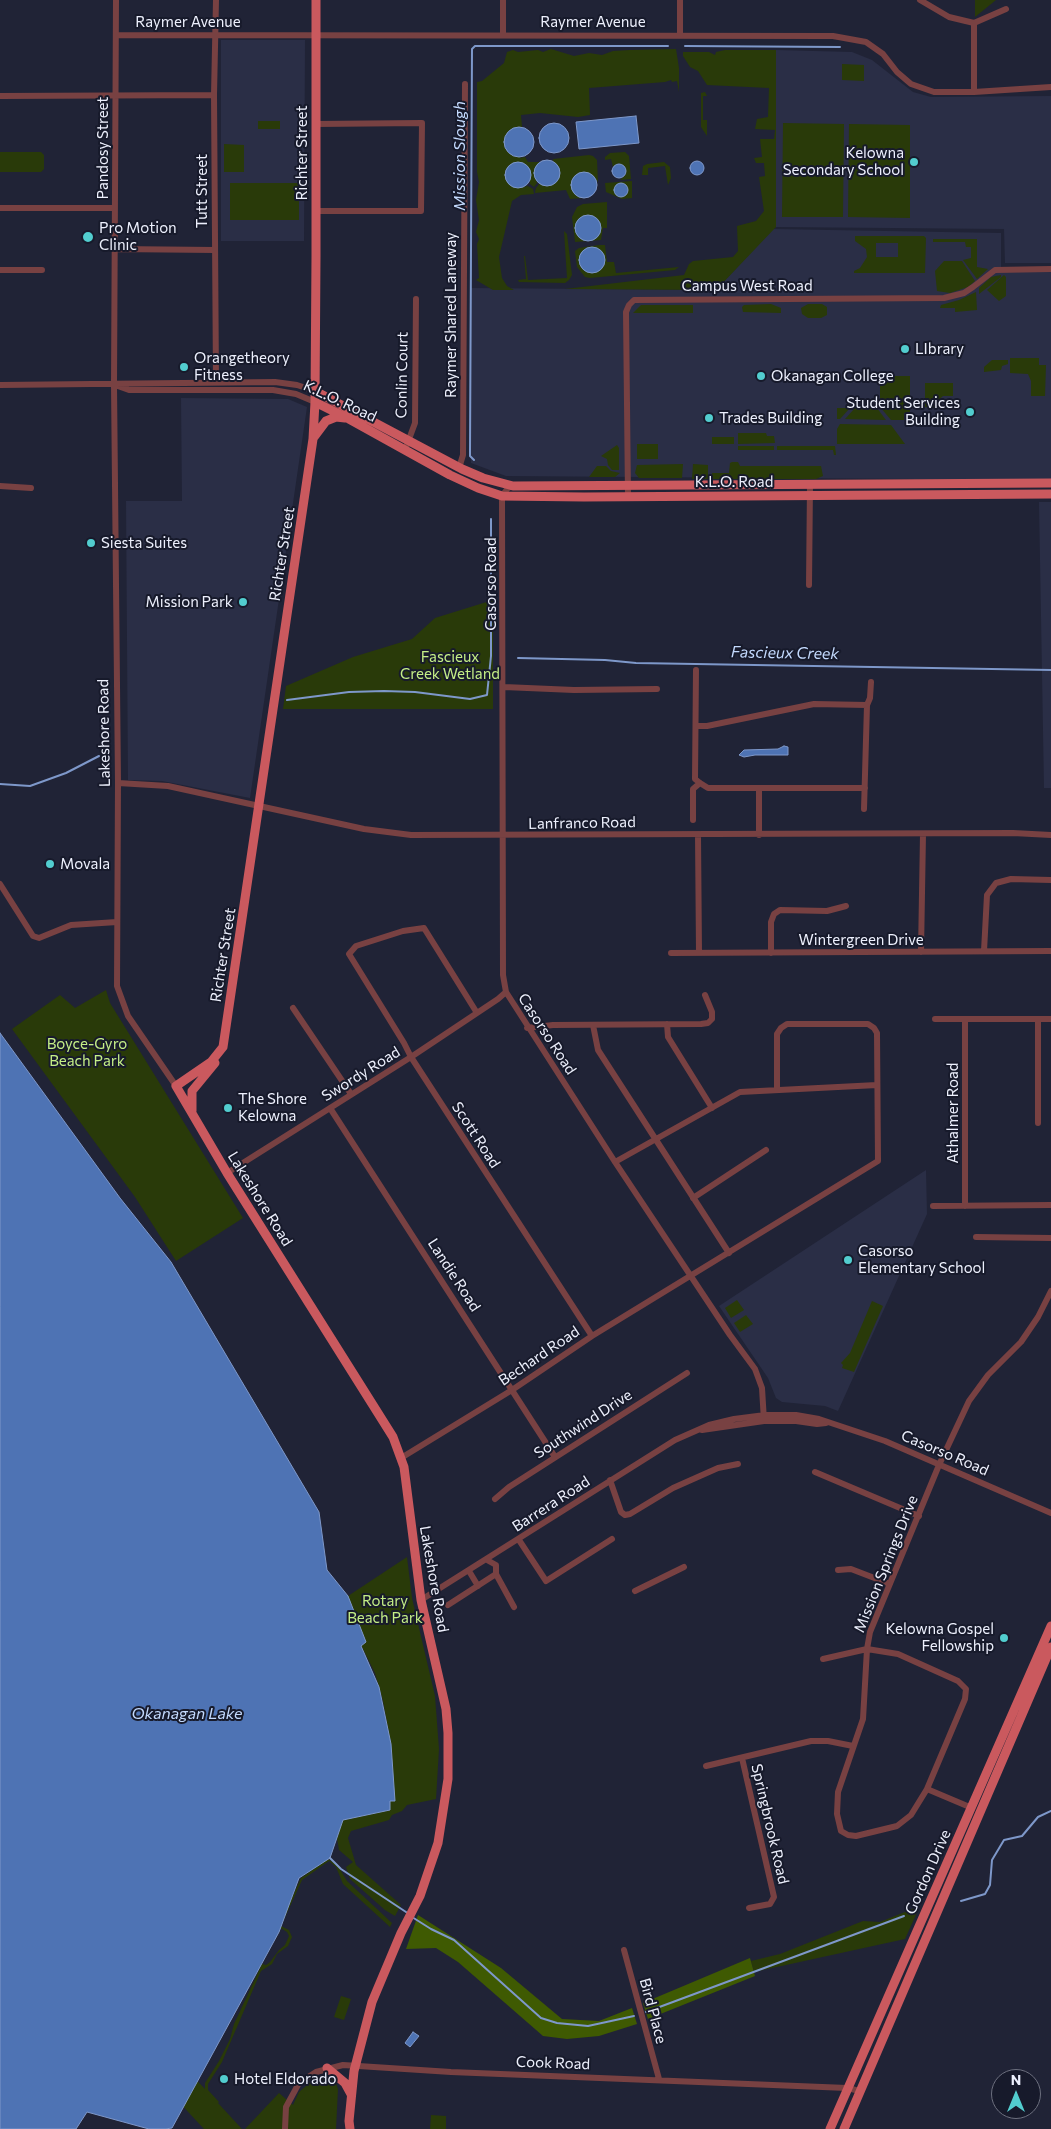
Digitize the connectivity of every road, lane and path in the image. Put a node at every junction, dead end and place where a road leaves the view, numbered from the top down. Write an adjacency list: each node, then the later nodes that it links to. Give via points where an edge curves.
1 (116, 0): 12 (street, Pandosy Street)
2 (216, 0): 13 (street, Tutt Street)
3 (316, 0): 9 (main road, Richter Street)
4 (502, 0): 10 (street)
5 (680, 0): 11 (street)
6 (920, 0): 8 (street, via 949,17)
7 (1006, 9): 8 (street)
8 (974, 23): 16 (street)
9 (316, 34): 10 (street, Raymer Avenue); 13 (street, Raymer Avenue); 20 (main road, Richter Street)
10 (503, 34): 11 (street, Raymer Avenue)
11 (680, 34): 16 (street, Raymer Avenue, via 833,36 866,42 883,54 910,84 934,92)
12 (116, 35): 13 (street, Raymer Avenue); 19 (street, Pandosy Street)
13 (215, 35): 17 (street, Tutt Street)
14 (465, 84): 39 (street, Raymer Shared Laneway, via 463,456)
15 (1051, 87): 16 (street, Raymer Avenue)
16 (974, 92)
17 (214, 95): 19 (street); 25 (street, Tutt Street)
18 (0, 96): 19 (street)
19 (116, 96): 22 (street, Pandosy Street)
20 (316, 124): 23 (main road, Richter Street); 23 (street, via 422,123 421,211)
21 (0, 208): 22 (street)
22 (115, 208): 24 (street, Pandosy Street)
23 (316, 210): 33 (main road, Richter Street)
24 (115, 249): 25 (street); 32 (street, Pandosy Street)
25 (215, 250): 30 (street, Tutt Street)
26 (1051, 269): 42 (street, Campus West Road, via 995,270 964,292 944,298 634,300 626,312)
27 (0, 270): 28 (street)
28 (42, 270)
29 (416, 300): 37 (street, Conlin Court, via 415,423)
30 (216, 382): 32 (street, K.L.O. Road, via 130,382); 33 (street, K.L.O. Road, via 274,382)
31 (0, 385): 32 (street)
32 (114, 385): 34 (street, K.L.O. Road, via 129,390 273,390); 57 (street, Lakeshore Road)
33 (315, 391): 34 (main road, Richter Street); 37 (main road, K.L.O. Road)
34 (315, 402): 35 (main road, K.L.O. Road); 36 (main road, Richter Street)
35 (349, 419): 36 (main road, via 336,417 326,421); 38 (main road, K.L.O. Road)
36 (313, 439): 61 (main road, Richter Street)
37 (410, 440): 38 (street, Conlin Court); 39 (main road, K.L.O. Road)
38 (405, 450): 48 (main road, K.L.O. Road, via 478,488)
39 (459, 468): 44 (main road, K.L.O. Road)
40 (1051, 483): 41 (main road, K.L.O. Road)
41 (810, 484): 42 (main road, K.L.O. Road); 47 (street)
42 (627, 485): 44 (main road, K.L.O. Road); 49 (street, Campus West Road)
43 (0, 486): 45 (street)
44 (513, 486): 48 (street, via 508,488)
45 (32, 488)
46 (1051, 494): 47 (main road, K.L.O. Road)
47 (810, 495): 49 (main road, K.L.O. Road); 50 (street)
48 (506, 496): 49 (main road, K.L.O. Road); 53 (street, Casorso Road)
49 (628, 496)
50 (809, 585)
51 (696, 670): 56 (street)
52 (871, 682): 55 (street)
53 (504, 687): 54 (street); 68 (street, Casorso Road)
54 (657, 689)
55 (867, 705): 56 (street, via 814,704); 59 (street)
56 (696, 726): 58 (street, via 695,779)
57 (118, 783): 61 (street, Lanfranco Road, via 168,786); 72 (street, Lakeshore Road)
58 (700, 783): 60 (street, via 708,788); 63 (street, via 693,790)
59 (864, 788): 60 (street); 62 (street)
60 (759, 789): 66 (street)
61 (259, 806): 68 (street, Lanfranco Road, via 364,829 411,835); 90 (main road, Richter Street)
62 (864, 809)
63 (693, 820)
64 (923, 834): 66 (street, Lanfranco Road); 67 (street, Lanfranco Road); 75 (street)
65 (698, 835): 66 (street, Lanfranco Road); 68 (street, Lanfranco Road); 77 (street)
66 (759, 835)
67 (1051, 835)
68 (503, 836): 79 (street, Casorso Road, via 503,975)
69 (1051, 880): 76 (street, via 1011,879 996,883 987,894)
70 (0, 884): 72 (street, via 33,936 39,938 71,925)
71 (846, 906): 78 (street, via 827,911 780,910 771,922)
72 (117, 922): 93 (street, Lakeshore Road, via 116,986 128,1016)
73 (1051, 951): 76 (street, Wintergreen Drive)
74 (672, 952): 77 (street, Wintergreen Drive)
75 (921, 952): 76 (street, Wintergreen Drive); 78 (street, Wintergreen Drive)
76 (984, 952)
77 (699, 953): 78 (street, Wintergreen Drive)
78 (771, 953)
79 (506, 992): 82 (street, Swordy Road); 89 (street, Casorso Road)
80 (705, 995): 87 (street, via 712,1012 708,1023)
81 (293, 1008): 95 (street)
82 (477, 1013): 91 (street, Swordy Road); 91 (street, Scott Road, via 424,928 403,930 356,946 349,954)
83 (935, 1019): 84 (street)
84 (965, 1019): 85 (street); 107 (street, Athalmer Road)
85 (1038, 1019): 86 (street); 99 (street)
86 (1051, 1019)
87 (667, 1024): 88 (street); 97 (street, via 668,1037)
88 (593, 1025): 89 (street); 100 (street, via 598,1050)
89 (527, 1028): 102 (street, Casorso Road)
90 (223, 1047): 93 (main road, via 211,1062); 98 (main road, via 216,1063 192,1091)
91 (411, 1057): 95 (street, Swordy Road); 113 (street, Scott Road)
92 (877, 1085): 94 (street); 94 (street, via 877,1033 874,1028 868,1024 787,1024 777,1034); 110 (street, Bechard Road, via 878,1161)
93 (176, 1086): 98 (main road, Lakeshore Road)
94 (777, 1090): 97 (street, via 740,1092)
95 (351, 1094): 96 (street, Swordy Road)
96 (330, 1108): 103 (street, Swordy Road); 115 (street, Landie Road)
97 (712, 1108): 100 (street)
98 (192, 1114): 103 (main road, Lakeshore Road)
99 (1038, 1123)
100 (656, 1139): 102 (street); 104 (street)
101 (766, 1150): 104 (street)
102 (615, 1162): 111 (street, Casorso Road)
103 (227, 1173): 118 (main road, Lakeshore Road, via 393,1436)
104 (693, 1198): 110 (street)
105 (1051, 1205): 107 (street)
106 (933, 1206): 107 (street)
107 (965, 1206)
108 (976, 1237): 109 (street)
109 (1051, 1238)
110 (729, 1253): 111 (street, Bechard Road)
111 (690, 1275): 113 (street, Bechard Road); 116 (street, Casorso Road, via 755,1368 762,1388)
112 (1051, 1291): 120 (street, Mission Springs Drive, via 1021,1342 988,1374 969,1401)
113 (592, 1336): 115 (street, Bechard Road)
114 (687, 1372): 117 (street, Southwind Drive)
115 (512, 1390): 117 (street, Landie Road); 118 (street, Bechard Road)
116 (764, 1418): 120 (street, Casorso Road, via 826,1423 885,1441); 122 (street, Barrera Road, via 696,1430)
117 (555, 1457): 123 (street, Southwind Drive)
118 (401, 1458): 136 (main road, Lakeshore Road)
119 (738, 1464): 122 (street, via 718,1468 673,1488 625,1515)
120 (939, 1465): 124 (street, Casorso Road); 125 (street, Mission Springs Drive)
121 (814, 1472): 125 (street)
122 (610, 1480): 127 (street, Barrera Road)
123 (495, 1499)
124 (1051, 1513)
125 (919, 1516): 133 (street, Mission Springs Drive)
126 (612, 1539): 127 (street, via 546,1581)
127 (519, 1540): 128 (street, Barrera Road)
128 (487, 1560): 131 (street, Barrera Road); 132 (street, via 496,1565)
129 (684, 1567): 135 (street)
130 (838, 1570): 133 (street, via 851,1569)
131 (469, 1571): 134 (street); 136 (street, Barrera Road)
132 (496, 1574): 134 (street); 138 (street)
133 (890, 1584): 141 (street, Mission Springs Drive, via 870,1632)
134 (478, 1586): 137 (street)
135 (635, 1591)
136 (421, 1600): 150 (main road, Lakeshore Road, via 446,1709 449,1760 446,1797 438,1843 420,1896 372,2002)
137 (448, 1605)
138 (514, 1606)
139 (1051, 1626): 147 (main road, Gordon Drive)
140 (1051, 1647): 154 (main road, Gordon Drive)
141 (867, 1648): 142 (street); 143 (street, Mission Springs Drive, via 863,1719); 146 (street, via 898,1654 958,1681 966,1689 965,1699)
142 (823, 1659)
143 (853, 1746): 144 (street, via 828,1740 811,1741); 146 (street, Mission Springs Drive, via 838,1792 837,1814 841,1831 856,1836 897,1826 911,1815)
144 (742, 1758): 145 (street); 148 (street, Springbrook Road, via 774,1897 770,1904)
145 (706, 1766)
146 (927, 1789): 147 (street)
147 (972, 1808): 153 (main road, Gordon Drive)
148 (748, 1908)
149 (624, 1950): 152 (street, Bird Place)
150 (355, 2065): 151 (street, Cook Road); 152 (street, Cook Road, via 451,2072); 155 (main road, Lakeshore Road)
151 (327, 2068): 155 (main road, via 345,2083); 157 (street, Cook Road, via 294,2088 286,2107)
152 (659, 2079): 153 (street, Cook Road)
153 (846, 2088): 154 (street, Cook Road); 158 (main road, Gordon Drive)
154 (860, 2092): 159 (main road, Gordon Drive)
155 (351, 2094): 156 (main road, Lakeshore Road)
156 (348, 2126)
157 (285, 2129)
158 (830, 2129)
159 (844, 2129)

